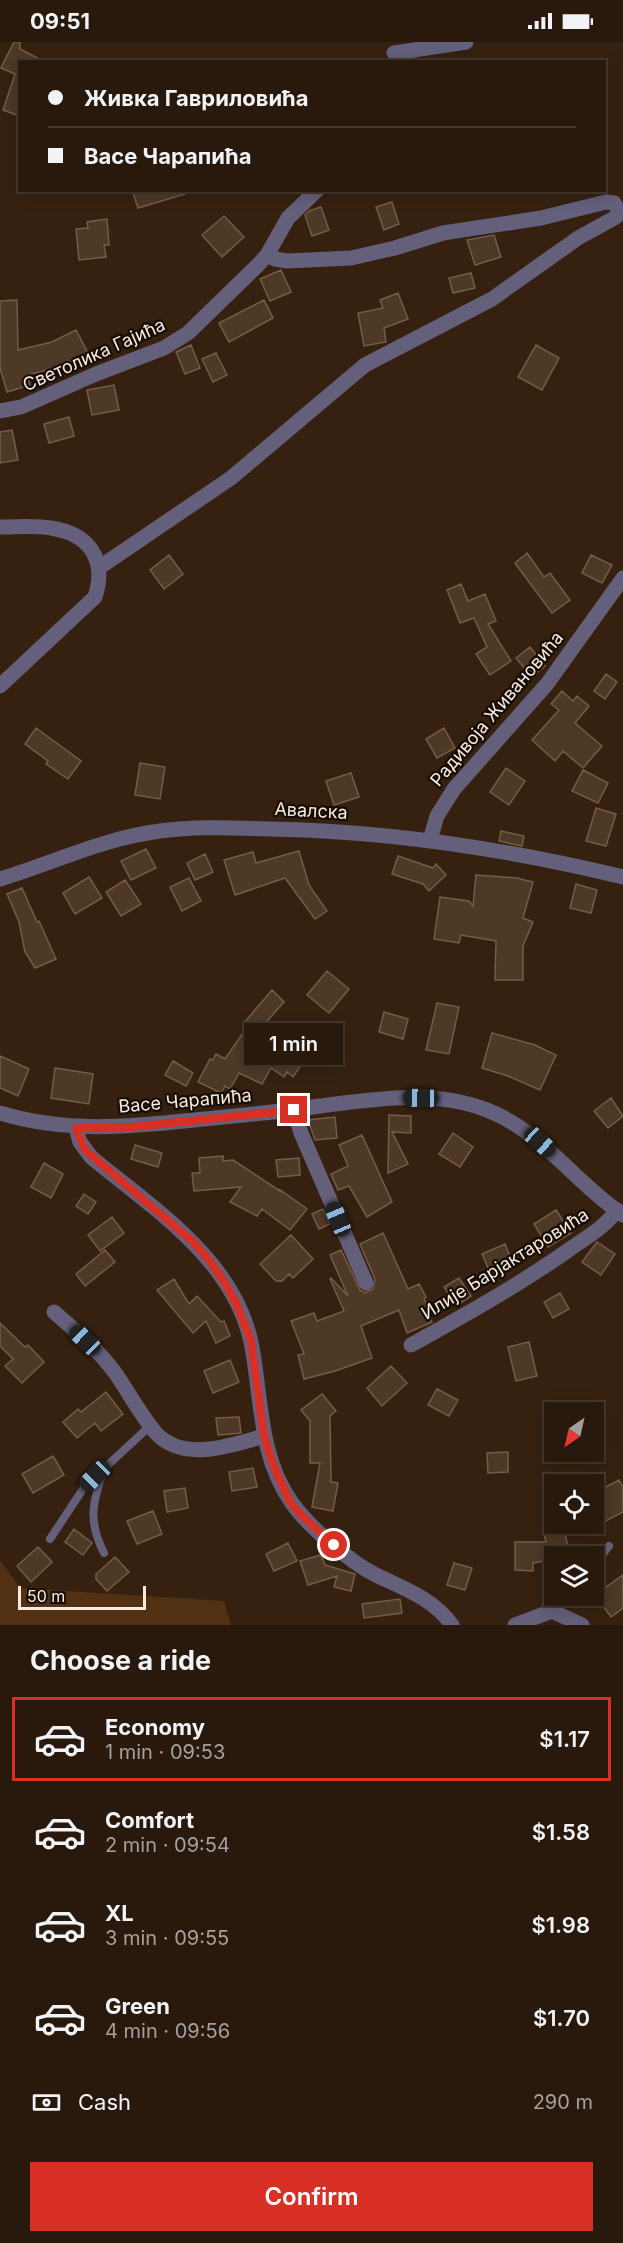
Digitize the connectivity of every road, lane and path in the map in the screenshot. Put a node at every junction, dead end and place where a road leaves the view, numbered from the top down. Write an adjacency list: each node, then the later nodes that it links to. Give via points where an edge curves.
1 (466, 42): 2 (street)
2 (393, 52)
3 (315, 192): 4 (street, Светолика Гајића, via 288,218)
4 (267, 255): 5 (street, Светолика Гајића, via 227,298 188,333 164,348 21,408); 7 (street, via 287,261 342,259 443,234 541,218 606,202 614,203 619,211 616,217 578,238 492,299 365,365 231,478)
5 (0, 411)
6 (0, 527): 7 (street, via 64,530 90,547)
7 (100, 567): 9 (street, via 95,597)
8 (623, 578): 10 (street, Радивоја Живановића, via 547,684 454,789 437,816)
9 (0, 686)
10 (430, 840): 11 (street, Авалска); 12 (street, Авалска, via 284,829 160,831 82,850)
11 (623, 877)
12 (0, 879)
13 (294, 1110): 15 (street, Васе Чарапића, via 133,1127); 16 (street, Васе Чарапића, via 405,1098 449,1099 474,1105 527,1131); 17 (street)
14 (0, 1113): 15 (street, Васе Чарапића)
15 (76, 1128): 21 (street, via 85,1150 192,1241 225,1283 251,1341)
16 (620, 1212): 19 (street, Илије Барјактаровића, via 553,1261)
17 (366, 1283)
18 (54, 1312): 20 (street, via 114,1371)
19 (411, 1345)
20 (150, 1426): 21 (street, via 170,1442 192,1449 208,1450); 22 (lane)
21 (264, 1436): 29 (street, via 290,1502 301,1515 372,1573 438,1608)
22 (105, 1466): 23 (lane, via 85,1486); 26 (lane, via 93,1522)
23 (50, 1539)
24 (609, 1546): 25 (lane)
25 (604, 1552)
26 (104, 1553)
27 (556, 1606): 28 (lane)
28 (552, 1611): 30 (street); 31 (street)
29 (452, 1625)
30 (514, 1625)
31 (582, 1625)

